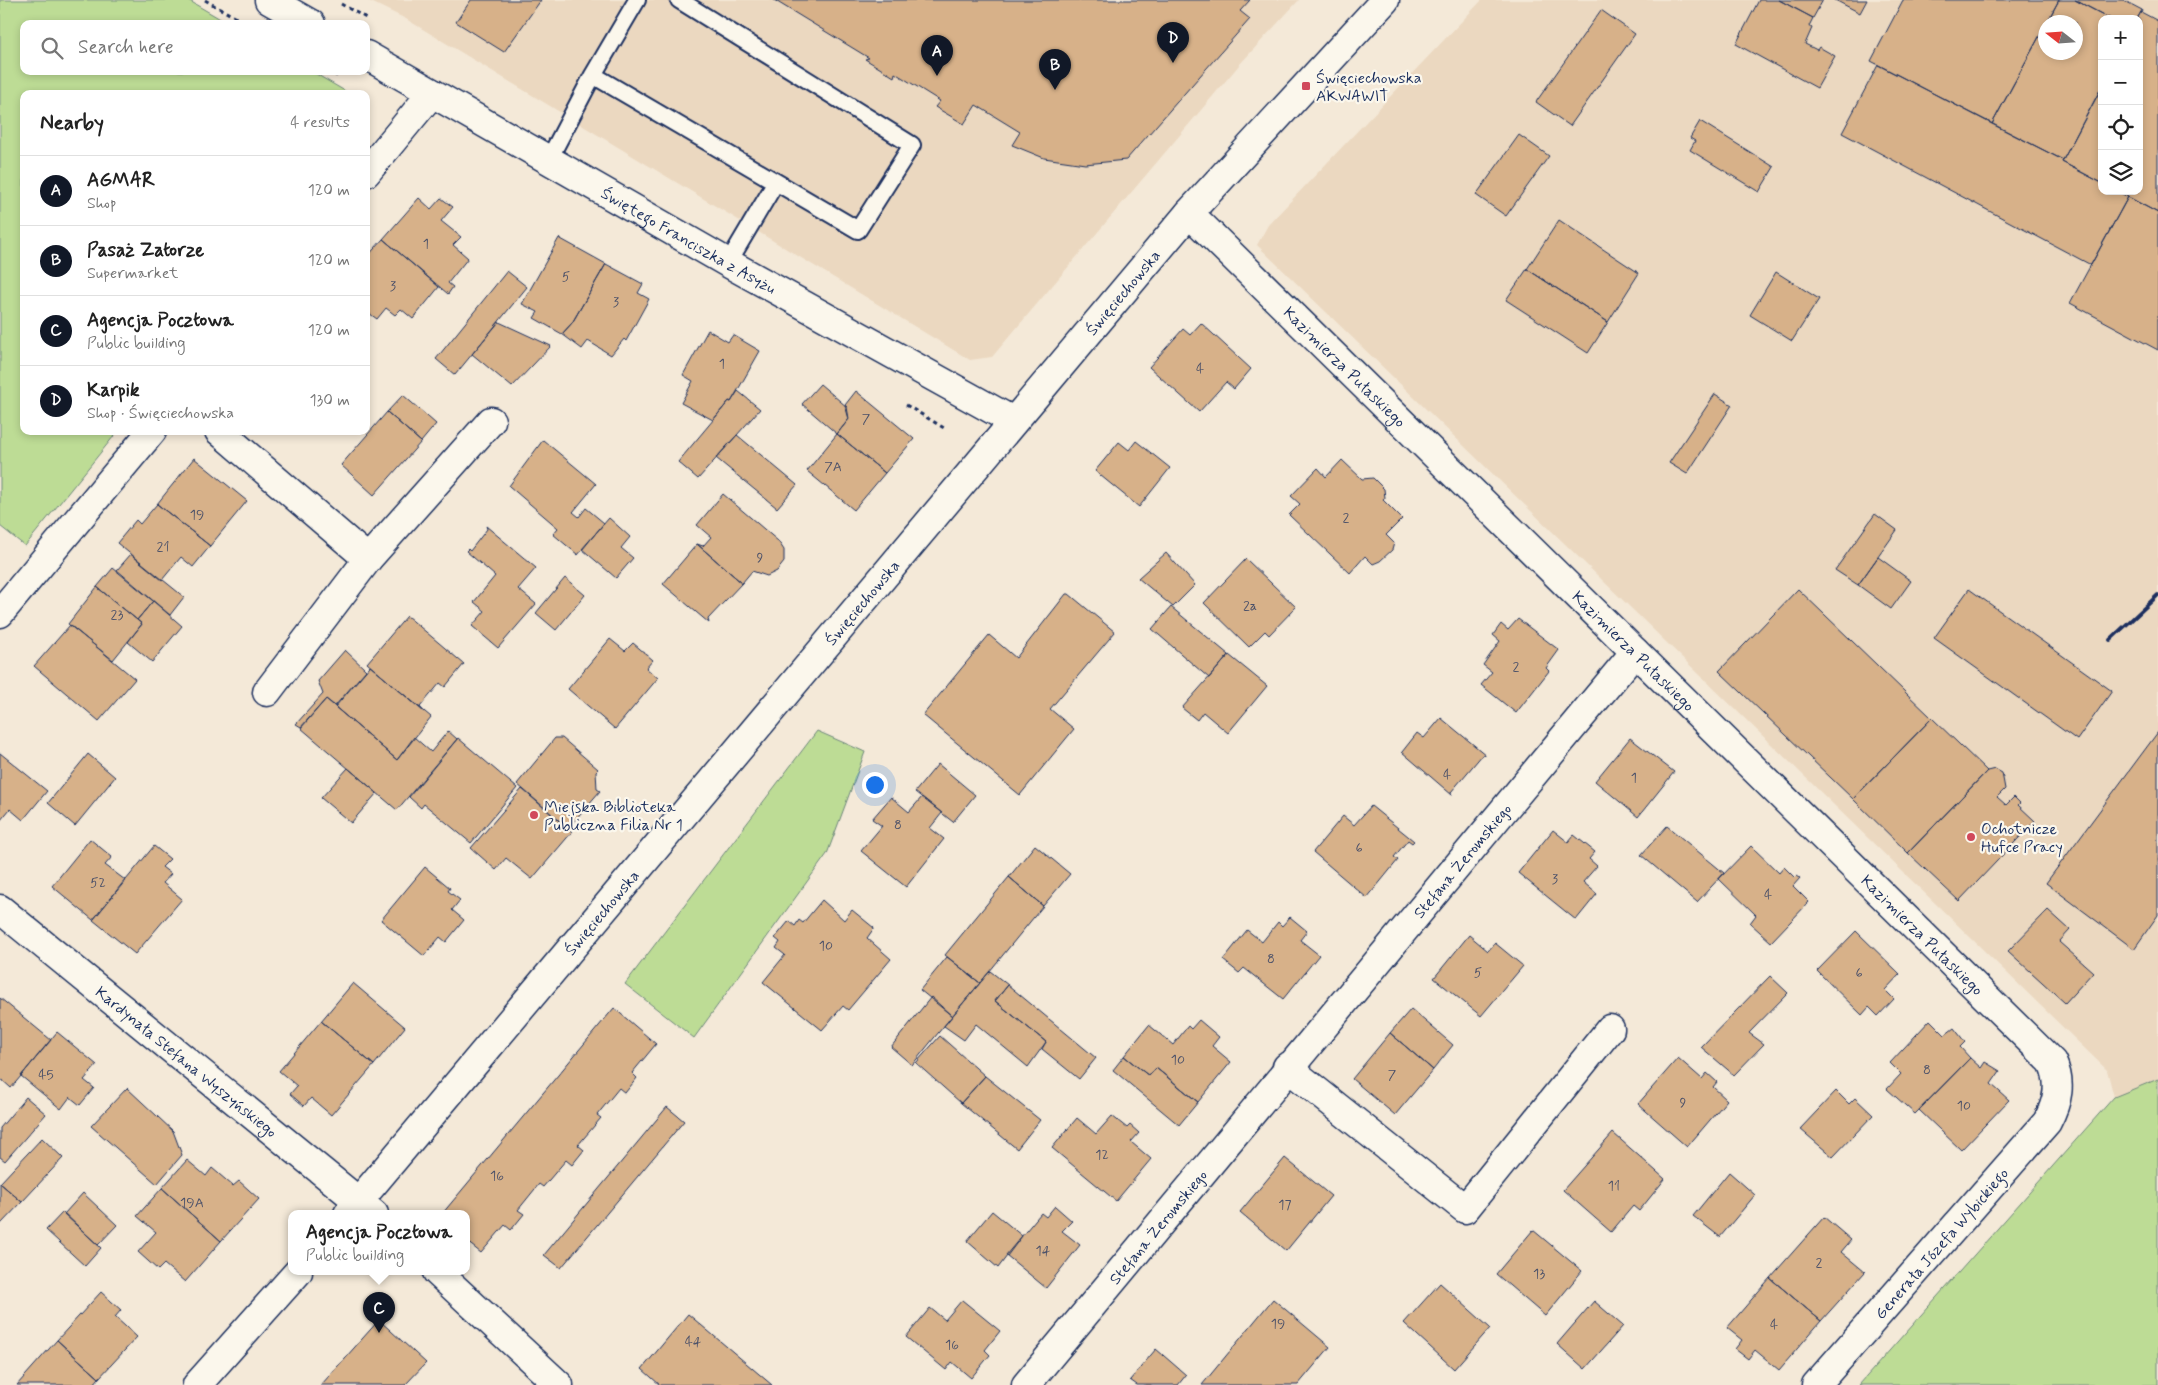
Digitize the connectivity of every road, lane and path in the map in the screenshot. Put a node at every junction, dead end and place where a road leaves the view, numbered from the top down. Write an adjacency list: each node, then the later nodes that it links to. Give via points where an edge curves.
1 (205, 0): 6 (path)
2 (270, 0): 7 (street)
3 (637, 0): 9 (lane)
4 (679, 0): 13 (lane, via 912,144 858,230)
5 (1385, 0): 14 (street, Święciechowska)
6 (240, 20)
7 (304, 20)
8 (370, 57): 10 (street, Świętego Franciszka z Asyżu)
9 (593, 75): 11 (lane); 13 (lane)
10 (432, 93): 11 (street, Świętego Franciszka z Asyżu); 12 (street)
11 (549, 159): 15 (street, Świętego Franciszka z Asyżu)
12 (370, 168)
13 (776, 182): 15 (lane)
14 (1189, 213): 17 (street, Święciechowska); 22 (street, Kazimierza Pułaskiego)
15 (728, 263): 17 (street, Świętego Franciszka z Asyżu)
16 (491, 421): 20 (street)
17 (1013, 421): 28 (street, Święciechowska)
18 (149, 435): 21 (street)
19 (224, 435): 20 (street)
20 (368, 559): 23 (street)
21 (0, 613)
22 (1634, 652): 26 (street, Stefana Żeromskiego); 27 (street, Kazimierza Pułaskiego, via 2043,1052 2057,1072)
23 (267, 692)
24 (0, 909): 28 (street, Kardynała Stefana Wyszyńskiego)
25 (1610, 1029): 26 (street, via 1465,1209)
26 (1288, 1068): 33 (street, Stefana Żeromskiego)
27 (2058, 1097): 34 (street, Generała Józefa Wybickiego, via 2047,1122)
28 (361, 1210)
29 (295, 1275): 31 (street)
30 (440, 1275): 32 (street)
31 (197, 1385)
32 (559, 1385)
33 (1026, 1385)
34 (1816, 1385)

